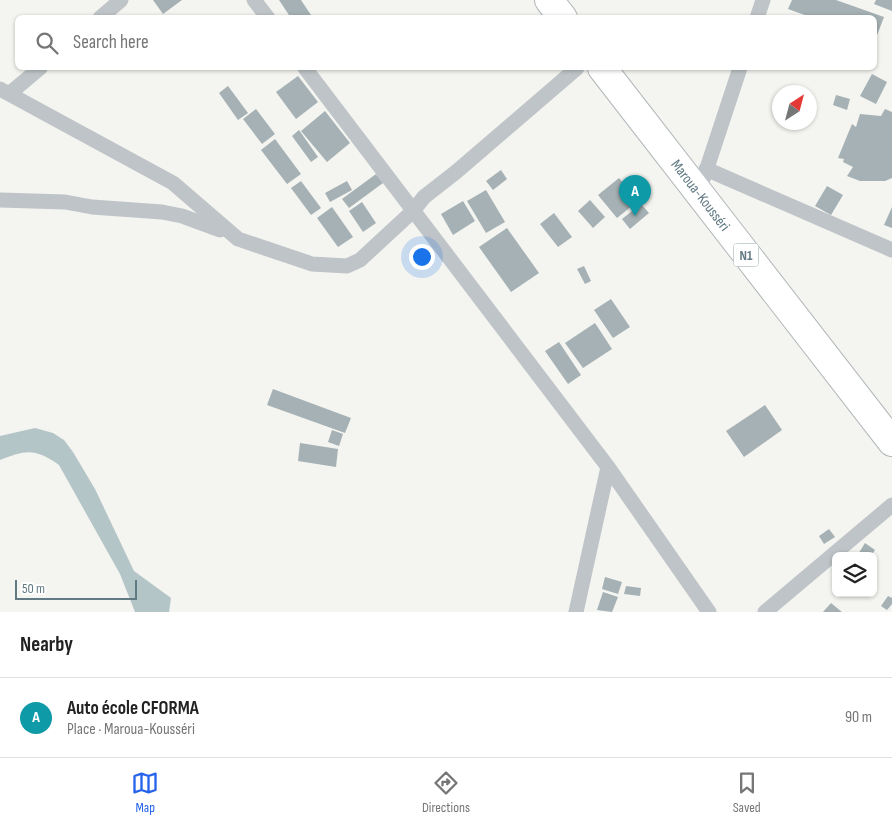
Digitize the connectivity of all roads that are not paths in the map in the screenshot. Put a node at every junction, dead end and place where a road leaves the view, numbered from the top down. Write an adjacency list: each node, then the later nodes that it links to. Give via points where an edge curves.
1 (121, 0): 5 (street)
2 (254, 0): 6 (street)
3 (549, 0): 7 (highway)
4 (764, 0): 8 (street)
5 (104, 15)
6 (266, 15)
7 (561, 15)
8 (759, 15)
9 (37, 70): 14 (street)
10 (306, 70): 18 (street)
11 (575, 70): 18 (street, via 424,196)
12 (604, 70): 16 (highway, Maroua-Kousséri / N1)
13 (739, 70): 15 (street)
14 (4, 91): 19 (street, via 173,183)
15 (706, 169): 16 (street); 20 (street)
16 (700, 196): 21 (highway, Maroua-Kousséri / N1)
17 (0, 200): 19 (street, via 64,202 162,212 213,227)
18 (412, 211): 19 (street, via 360,260 346,266 312,264); 22 (street)
19 (238, 239)
20 (892, 250)
21 (892, 442)
22 (608, 467): 24 (street); 25 (street)
23 (892, 505): 26 (street)
24 (576, 612)
25 (709, 612)
26 (765, 612)

